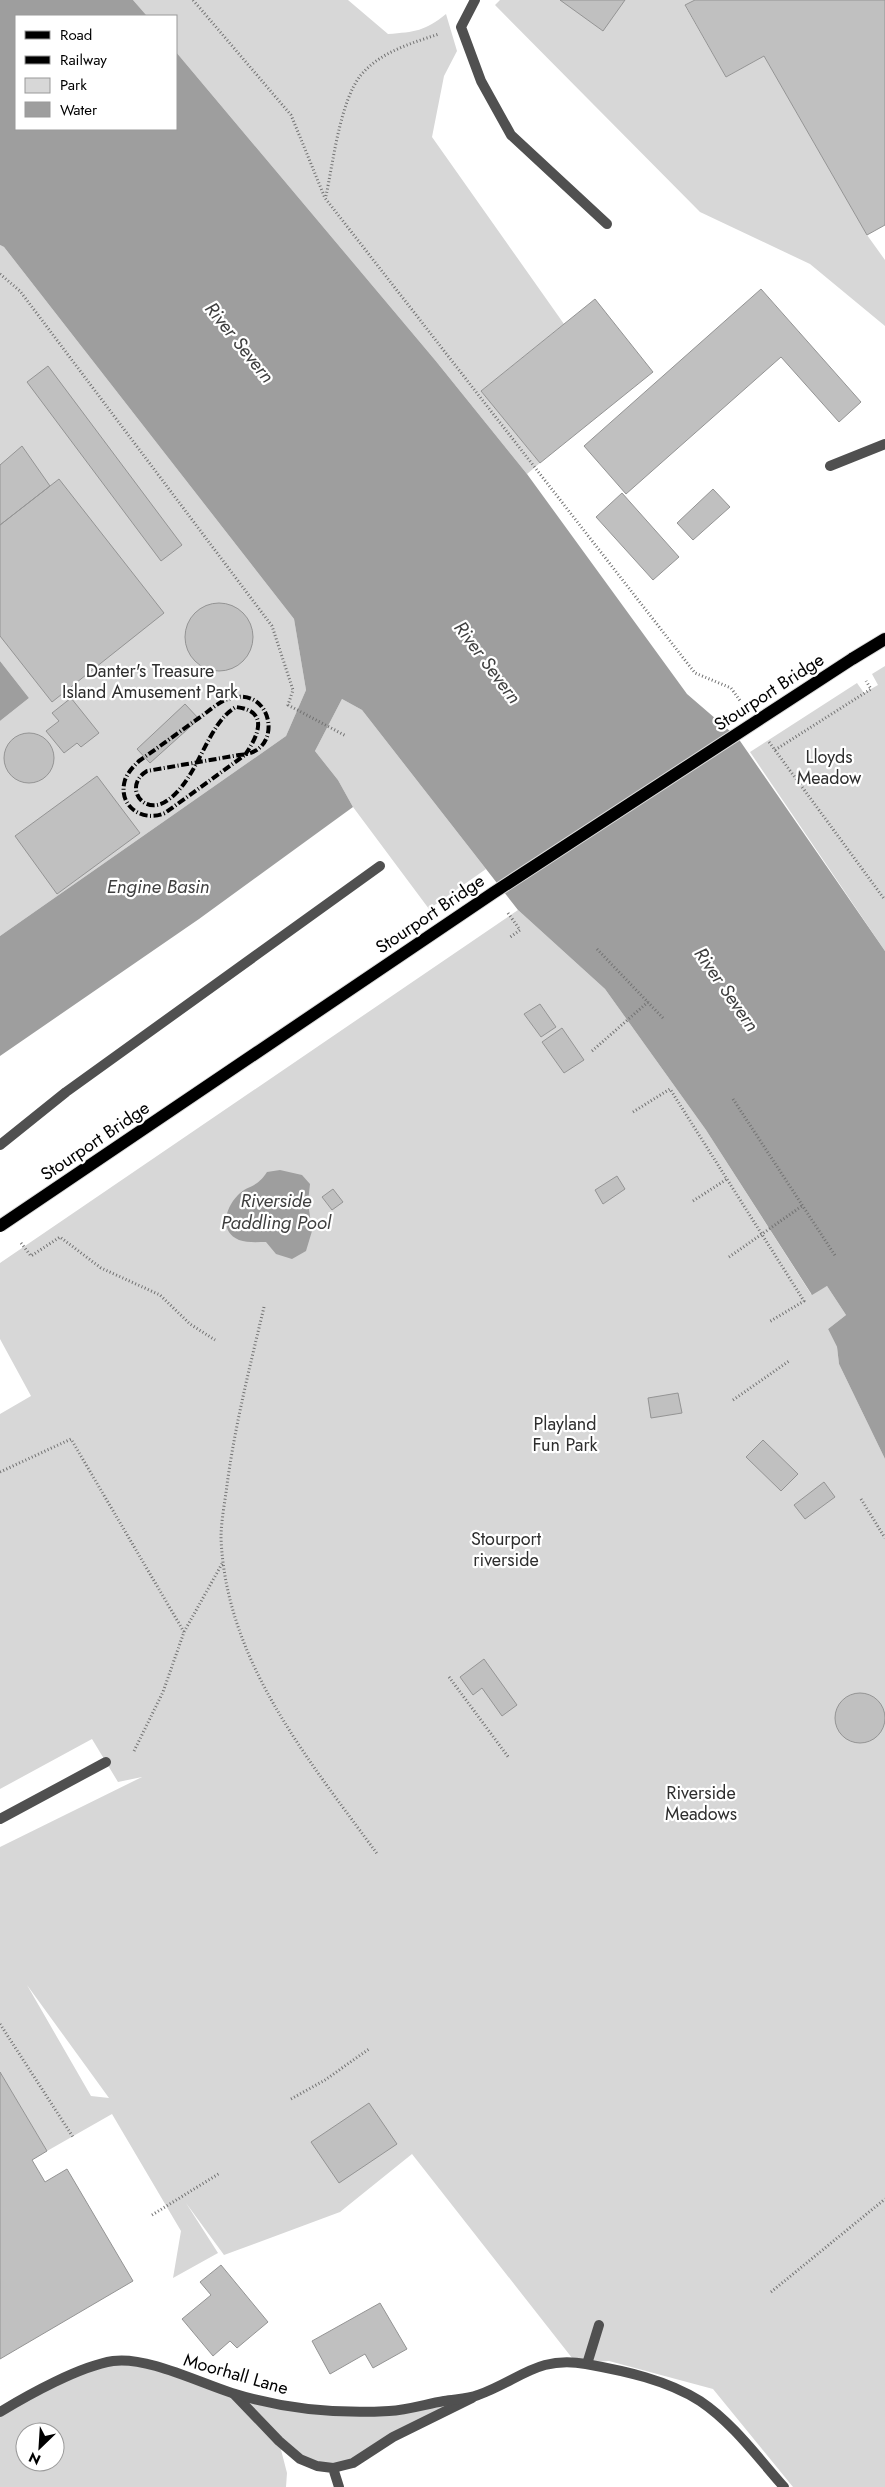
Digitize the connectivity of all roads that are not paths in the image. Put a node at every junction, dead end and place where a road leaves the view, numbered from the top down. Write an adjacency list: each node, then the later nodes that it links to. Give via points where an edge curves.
1 (475, 0): 2 (street, via 461,27 481,81 511,135)
2 (607, 224)
3 (885, 444): 4 (street)
4 (830, 466)
5 (885, 639): 8 (main road, Stourport Bridge, bridge, via 493,893)
6 (380, 866): 7 (street, via 66,1092)
7 (0, 1145)
8 (0, 1226)
9 (106, 1762): 10 (street)
10 (0, 1819)
11 (599, 2324): 12 (street)
12 (587, 2364): 14 (street, Moorhall Lane, via 564,2360 546,2363); 18 (street, Moorhall Lane, via 675,2387 701,2402 738,2434)
13 (234, 2394): 14 (street, Moorhall Lane, via 292,2407 335,2412 392,2410); 15 (street, Moorhall Lane, via 137,2362 114,2361 47,2387); 16 (street, via 300,2459)
14 (477, 2395): 16 (street, via 393,2437 353,2463)
15 (0, 2412)
16 (333, 2468): 17 (street)
17 (339, 2487)
18 (784, 2487)

